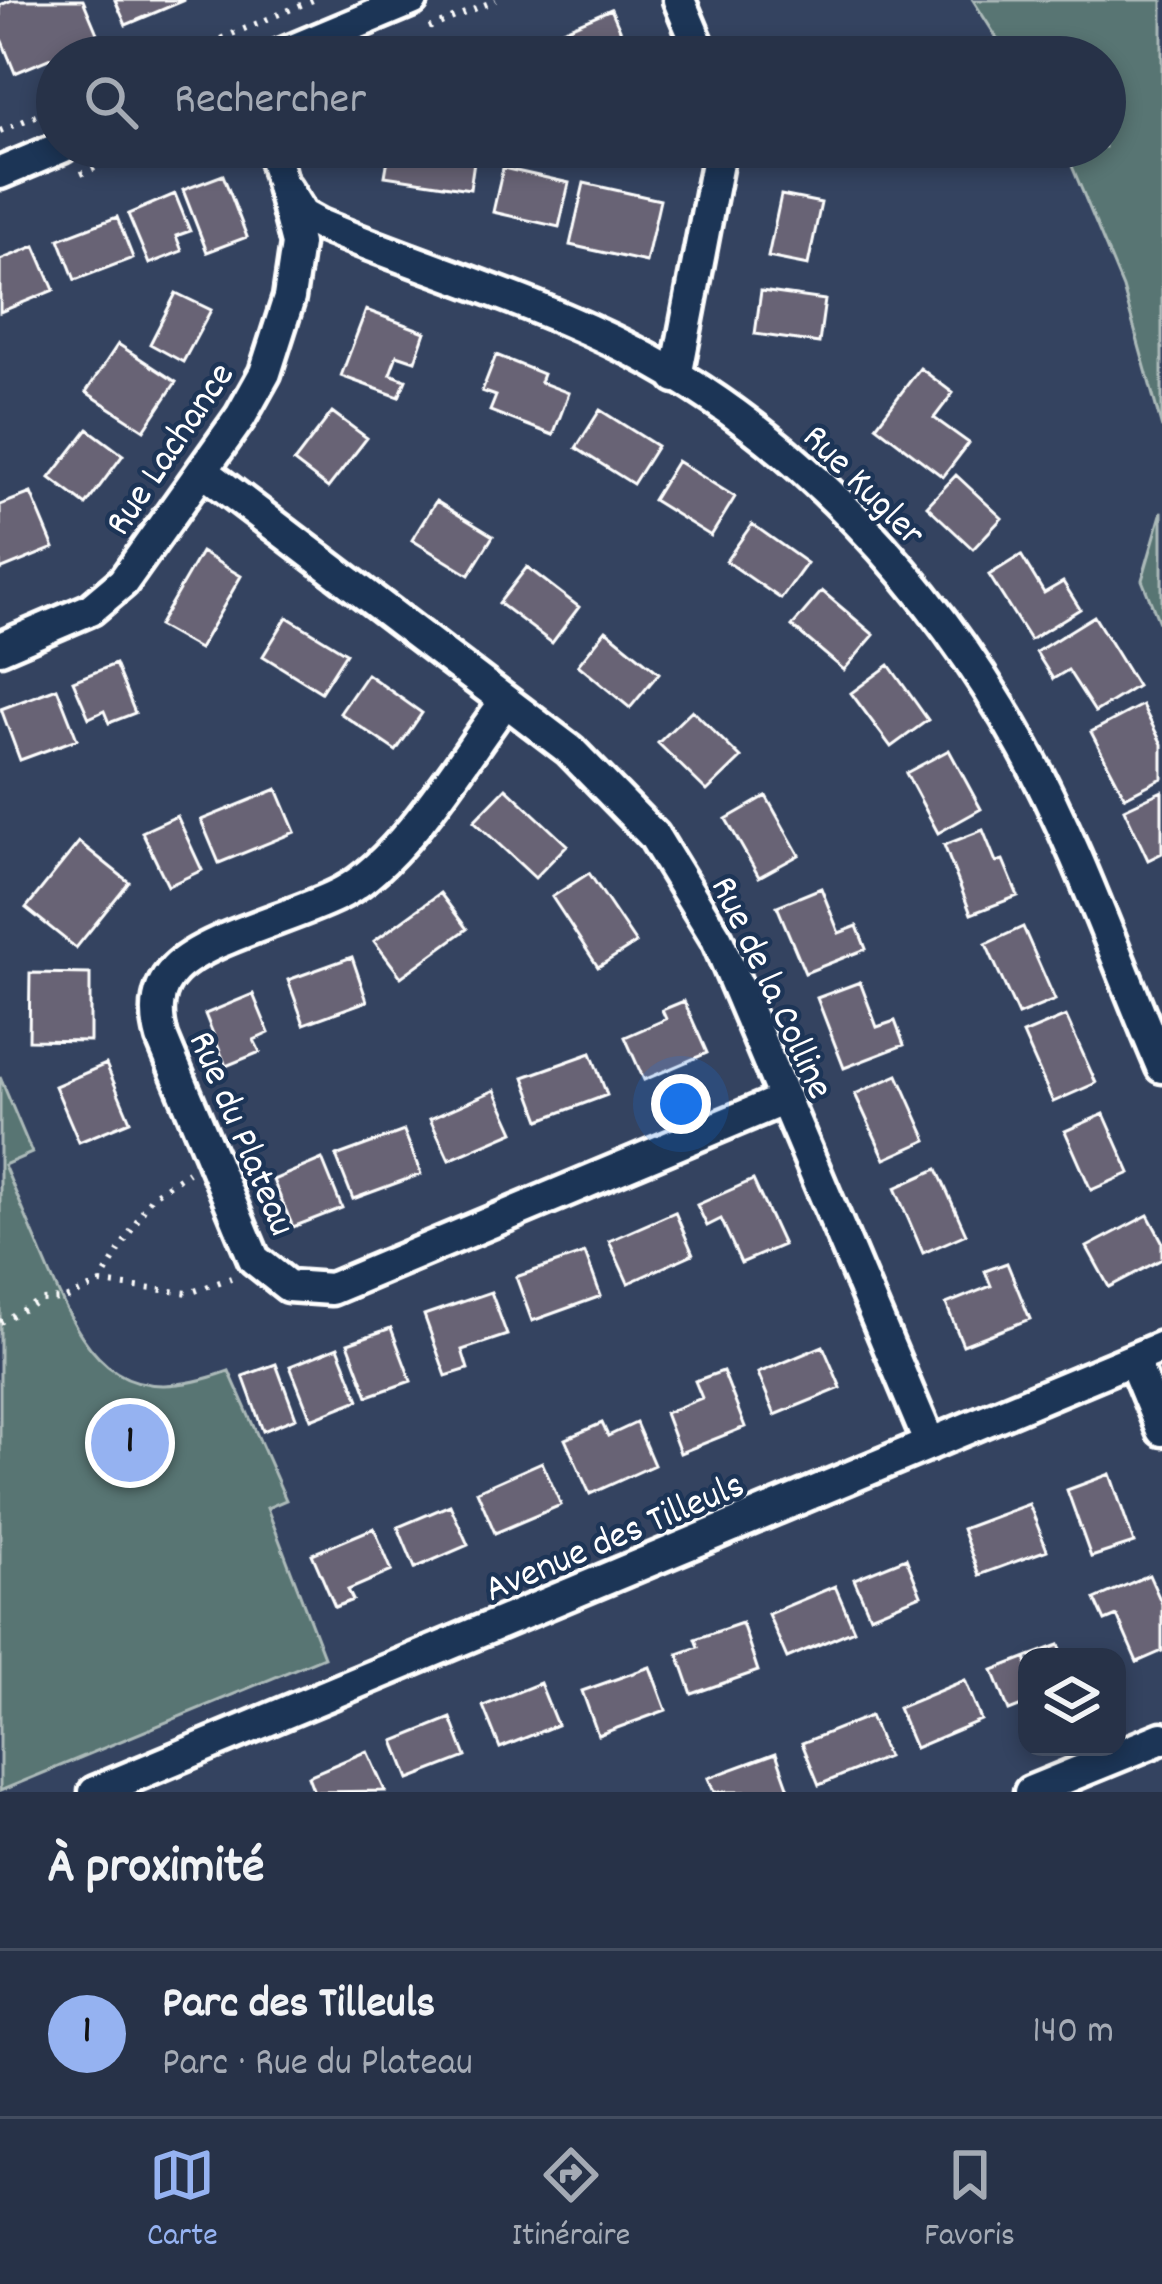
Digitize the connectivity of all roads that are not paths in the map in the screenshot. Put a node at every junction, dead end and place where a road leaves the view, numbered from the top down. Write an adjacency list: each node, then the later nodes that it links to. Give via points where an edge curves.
1 (412, 0): 3 (street)
2 (679, 0): 4 (street)
3 (326, 36)
4 (694, 36)
5 (36, 158): 8 (street)
6 (279, 168): 9 (street, Rue Lachance)
7 (716, 168): 10 (street)
8 (0, 173)
9 (286, 189): 10 (street, Rue Kugler, via 320,225 592,332); 11 (street, Rue Lachance, via 297,244 280,329 265,373)
10 (676, 376): 14 (street, Rue Kugler, via 784,454 857,522 974,664 1025,752)
11 (203, 471): 12 (street, Rue Lachance, via 111,594); 13 (street, Rue de la Colline)
12 (0, 648)
13 (505, 702): 15 (street, Rue de la Colline, via 592,770 672,861 717,939); 15 (street, Rue du Plateau, via 371,873 185,960 164,984 162,1038 254,1258 288,1286 331,1289)
14 (1162, 1067)
15 (785, 1099): 18 (street, Rue de la Colline)
16 (1148, 1353): 17 (street); 18 (street, Avenue des Tilleuls)
17 (1162, 1430)
18 (930, 1444): 20 (street, Avenue des Tilleuls)
19 (1162, 1738): 21 (street)
20 (94, 1792)
21 (1030, 1792)

